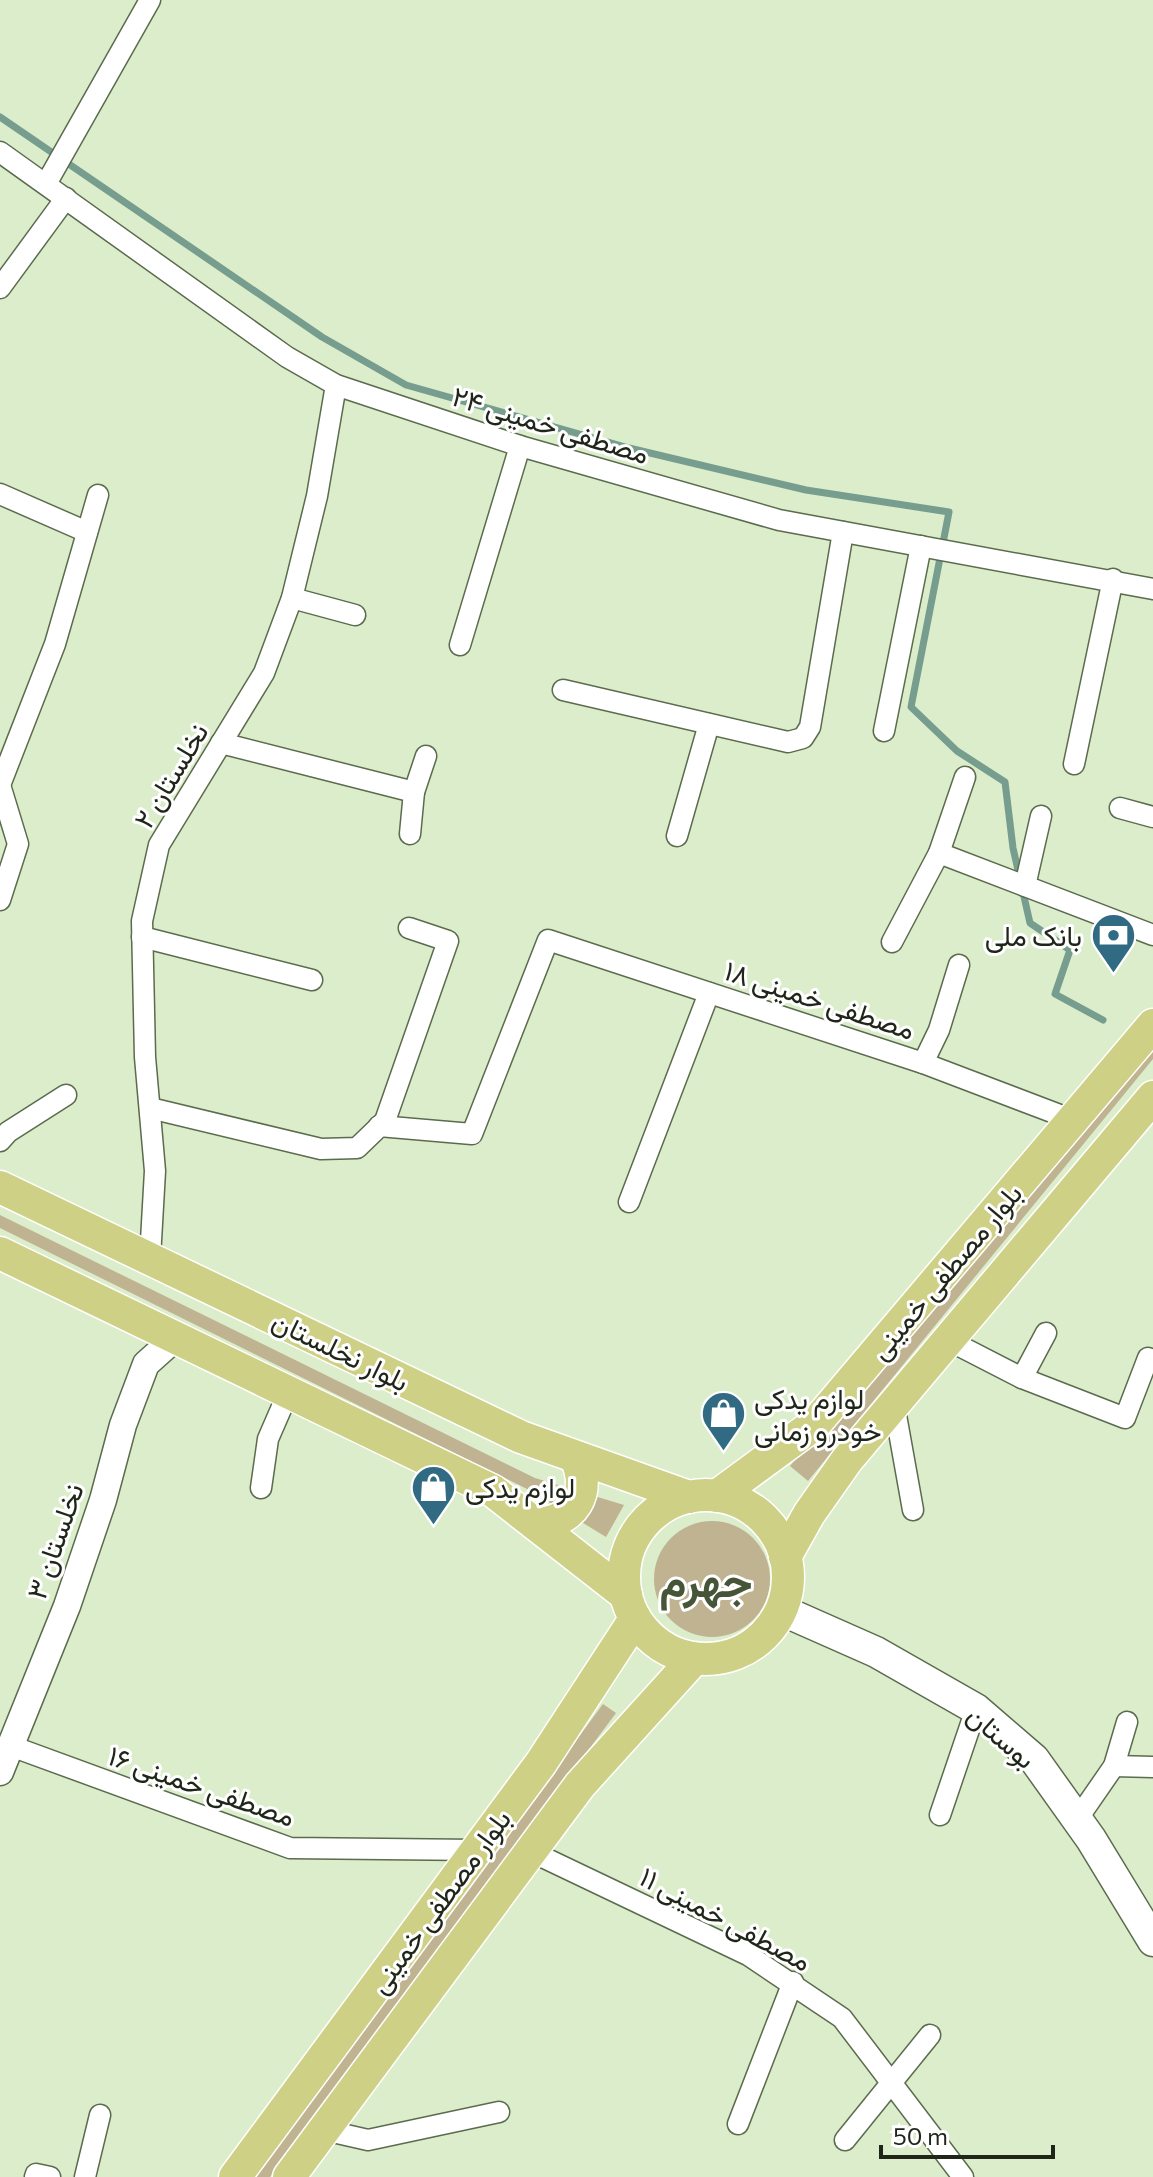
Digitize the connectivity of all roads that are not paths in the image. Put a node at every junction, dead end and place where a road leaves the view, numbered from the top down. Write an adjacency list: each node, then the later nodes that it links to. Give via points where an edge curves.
1 (150, 0): 3 (street)
2 (0, 152): 3 (street, مصطفی خمینی ۲۴)
3 (46, 184): 4 (street, مصطفی خمینی ۲۴)
4 (66, 198): 5 (street); 6 (street, مصطفی خمینی ۲۴, via 287,357)
5 (0, 288)
6 (336, 385): 7 (street, مصطفی خمینی ۲۴); 15 (street, نخلستان ۲)
7 (520, 446): 11 (street, مصطفی خمینی ۲۴, via 765,516); 17 (street)
8 (0, 494): 10 (street)
9 (98, 495): 10 (street)
10 (87, 532): 25 (street, via 55,644)
11 (843, 532): 12 (street, مصطفی خمینی ۲۴); 19 (street, via 810,727 803,738 788,742)
12 (921, 546): 13 (street, مصطفی خمینی ۲۴); 20 (street)
13 (1113, 579): 14 (street, مصطفی خمینی ۲۴); 23 (street)
14 (1153, 589)
15 (292, 598): 16 (street); 21 (street, نخلستان ۲, via 264,673)
16 (355, 615)
17 (460, 645)
18 (563, 690): 19 (street)
19 (709, 724): 31 (street)
20 (884, 731)
21 (221, 743): 26 (street); 37 (street, نخلستان ۲, via 159,845)
22 (426, 756): 26 (street)
23 (1074, 764)
24 (965, 777): 32 (street)
25 (0, 785): 34 (street, via 18,844)
26 (414, 792): 30 (street)
27 (1120, 808): 29 (street)
28 (1041, 816): 33 (street)
29 (1153, 817)
30 (410, 834)
31 (677, 836)
32 (939, 853): 33 (street); 38 (street)
33 (1025, 886): 36 (street)
34 (0, 900)
35 (409, 928): 48 (street, via 448,941)
36 (1153, 935)
37 (142, 937): 40 (street); 46 (street, نخلستان ۲)
38 (892, 942)
39 (959, 965): 43 (street)
40 (312, 980)
41 (709, 993): 43 (street, مصطفی خمینی ۱۸); 48 (street, مصطفی خمینی ۱۸, via 548,940 472,1134); 51 (street)
42 (1153, 1025): 47 (main road, بلوار مصطفی خمینی)
43 (923, 1063): 47 (street, مصطفی خمینی ۱۸)
44 (66, 1095): 49 (street)
45 (1153, 1097): 56 (main road, بلوار مصطفی خمینی)
46 (150, 1108): 48 (street, via 321,1149 357,1148); 53 (street, نخلستان ۲, via 155,1171)
47 (1073, 1120): 63 (main road, بلوار مصطفی خمینی, via 815,1424)
48 (379, 1126)
49 (0, 1141)
50 (0, 1187): 53 (main road, بلوار نخلستان)
51 (629, 1202)
52 (0, 1253): 55 (main road)
53 (150, 1258): 61 (main road, بلوار نخلستان, via 521,1437)
54 (1046, 1333): 58 (street)
55 (175, 1338): 59 (main road); 72 (street, نخلستان ۳, via 146,1364 67,1606)
56 (948, 1340): 58 (street); 60 (main road, بلوار مصطفی خمینی)
57 (1148, 1358): 58 (street, via 1125,1418)
58 (1022, 1378)
59 (288, 1393): 62 (street, via 268,1439); 65 (main road, via 493,1491)
60 (894, 1404): 64 (street); 66 (main road, بلوار مصطفی خمینی, via 847,1460)
61 (576, 1458): 63 (main road, بلوار نخلستان); 65 (main road, via 583,1473 577,1504 552,1523)
62 (261, 1488)
63 (703, 1496): 66 (main road, via 740,1503 761,1516); 67 (main road, via 665,1506 645,1522 624,1569)
64 (913, 1510)
65 (536, 1524): 67 (main road)
66 (785, 1557): 68 (main road, via 788,1584)
67 (630, 1607): 69 (main road, via 650,1638); 78 (main road, بلوار مصطفی خمینی, via 541,1763)
68 (781, 1610): 69 (main road, via 767,1632 746,1649 721,1658); 70 (main road, بوستان, via 876,1652)
69 (694, 1659): 79 (main road, بلوار مصطفی خمینی, via 580,1785)
70 (976, 1709): 76 (street); 77 (main road, بوستان, via 1034,1759)
71 (1127, 1722): 73 (street)
72 (11, 1746): 75 (street, نخلستان ۳); 78 (street, مصطفی خمینی ۱۶, via 290,1848)
73 (1114, 1766): 74 (street); 77 (street)
74 (1153, 1767)
75 (0, 1772)
76 (940, 1815)
77 (1076, 1821): 80 (main road, بوستان)
78 (477, 1850): 92 (main road, بلوار مصطفی خمینی)
79 (530, 1851): 81 (street, مصطفی خمینی ۱۱, via 748,1955); 87 (main road, بلوار مصطفی خمینی)
80 (1153, 1941)
81 (793, 1982): 83 (street, مصطفی خمینی ۱۱, via 842,2018); 86 (street)
82 (930, 2035): 83 (street)
83 (892, 2085): 88 (street); 94 (street, مصطفی خمینی ۱۱)
84 (499, 2112): 87 (street, via 368,2140)
85 (100, 2115): 91 (street)
86 (738, 2124)
87 (324, 2130): 93 (main road, بلوار مصطفی خمینی)
88 (845, 2140)
89 (35, 2177): 90 (street)
90 (50, 2177)
91 (85, 2177)
92 (235, 2177)
93 (289, 2177)
94 (963, 2177)

